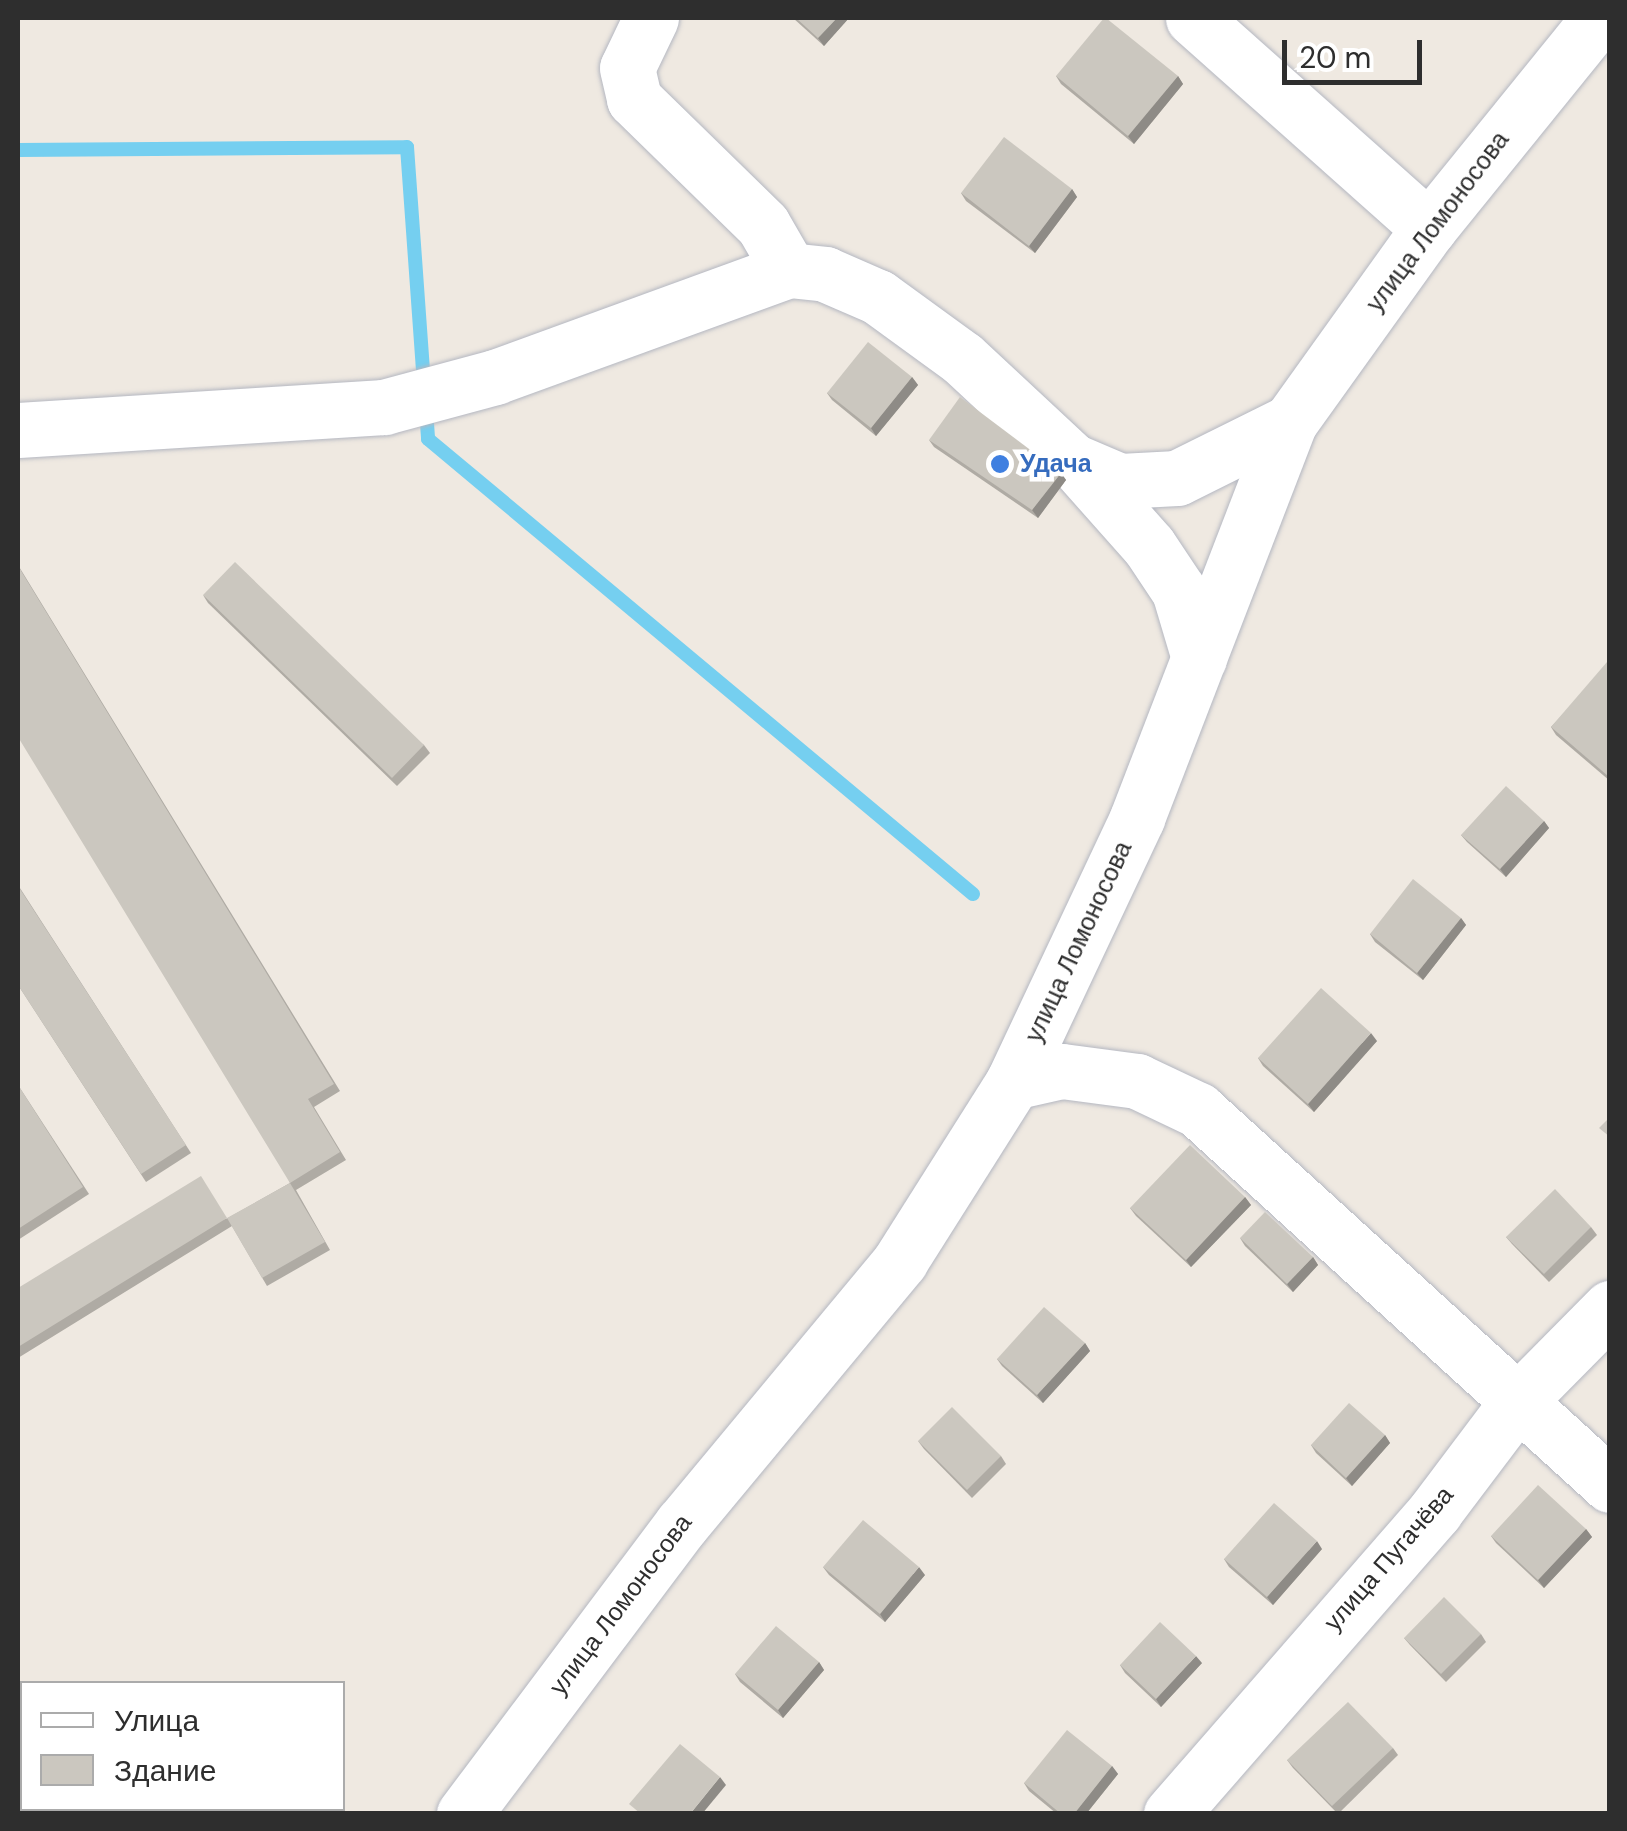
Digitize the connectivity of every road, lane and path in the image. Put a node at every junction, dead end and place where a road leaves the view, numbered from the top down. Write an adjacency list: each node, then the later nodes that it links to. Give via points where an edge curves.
1 (651, 18): 5 (street, via 627,68 634,98 663,134 763,225)
2 (1193, 18): 4 (street)
3 (1599, 18): 4 (street, улица Ломоносова)
4 (1429, 228): 6 (street, улица Ломоносова)
5 (789, 270): 7 (street, via 495,378 384,406); 8 (street, via 826,274 878,297 962,358)
6 (1290, 422): 8 (street, via 1178,478 1120,481); 9 (street, улица Ломоносова)
7 (18, 430)
8 (1073, 461): 9 (street, via 1149,546 1178,591)
9 (1199, 658): 10 (street, улица Ломоносова, via 1137,818)
10 (1013, 1082): 12 (street, via 1062,1071 1137,1081 1198,1110); 14 (street, улица Ломоносова, via 900,1261 682,1524)
11 (1610, 1308): 12 (street, улица Пугачёва)
12 (1518, 1401): 13 (street); 15 (street, улица Пугачёва, via 1436,1511)
13 (1610, 1485)
14 (464, 1814)
15 (1171, 1814)

